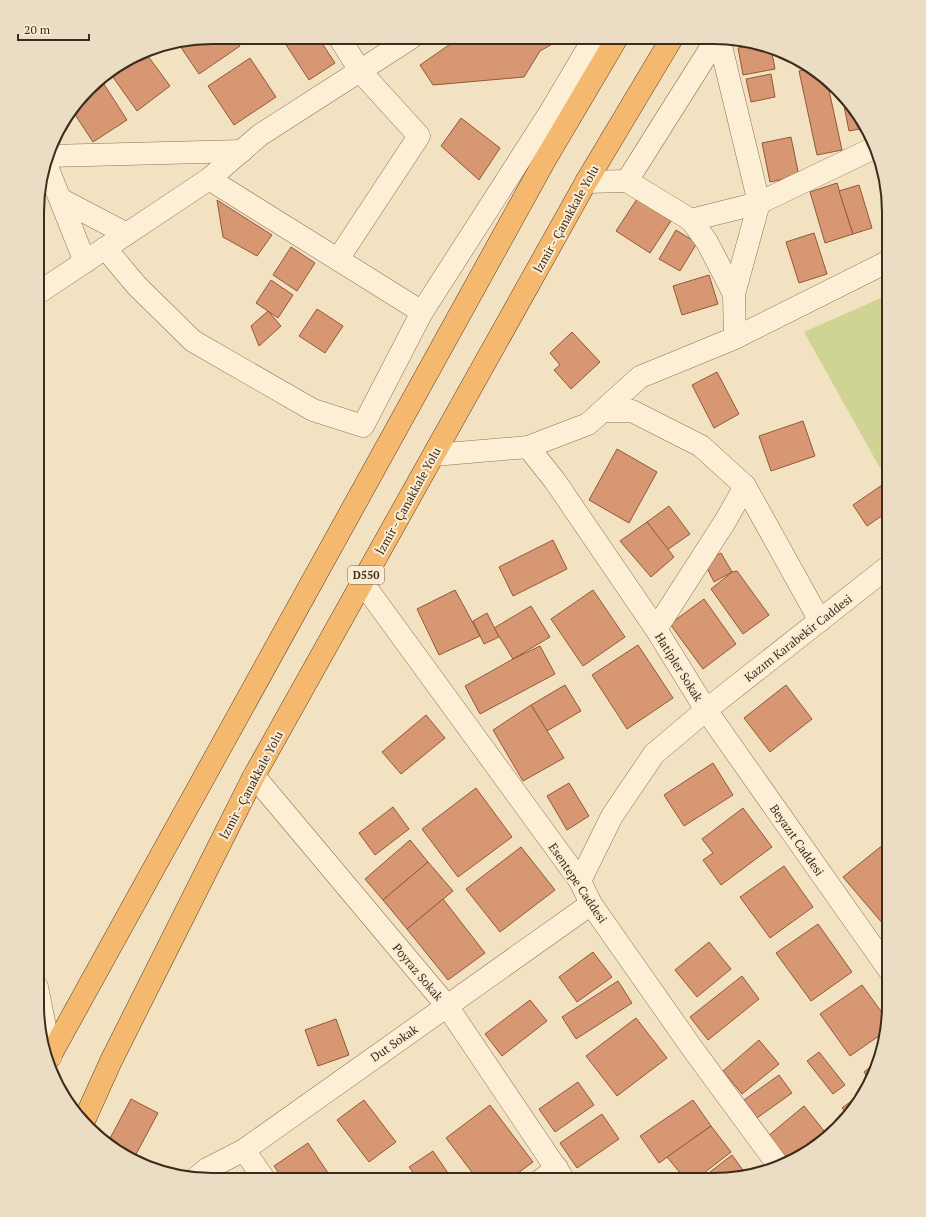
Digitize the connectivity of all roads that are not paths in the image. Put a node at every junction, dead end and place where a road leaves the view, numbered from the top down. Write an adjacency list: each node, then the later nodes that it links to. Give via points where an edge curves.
1 (343, 44): 8 (street)
2 (402, 44): 8 (street)
3 (590, 44): 26 (street, via 549,114)
4 (613, 44): 42 (highway, via 545,160)
5 (668, 44): 15 (highway, İzmir - Çanakkale Yolu / D550)
6 (714, 44): 14 (street)
7 (719, 44): 17 (street)
8 (360, 71): 10 (street, via 260,134); 21 (street, via 419,136)
9 (870, 150): 17 (street)
10 (242, 151): 11 (street); 13 (street)
11 (54, 156)
12 (49, 170): 16 (street)
13 (209, 179): 19 (street); 21 (street)
14 (627, 181): 15 (street); 18 (street)
15 (586, 182): 30 (highway, İzmir - Çanakkale Yolu / D550)
16 (60, 199): 19 (street); 22 (street)
17 (759, 203): 18 (street); 25 (street)
18 (692, 220): 25 (street, via 707,242)
19 (127, 234): 20 (street)
20 (105, 248): 22 (street); 26 (street, via 137,286 193,341 313,410 363,426)
21 (338, 259): 26 (street)
22 (85, 262): 24 (street)
23 (882, 264): 27 (street)
24 (44, 289)
25 (734, 294): 27 (street)
26 (422, 312)
27 (735, 338): 28 (street, via 640,377)
28 (603, 410): 29 (street, via 588,424); 31 (street, via 632,412 700,446)
29 (528, 447): 30 (street); 35 (street, Hatipler Sokak, via 555,480)
30 (434, 455): 33 (highway, İzmir - Çanakkale Yolu / D550)
31 (745, 486): 34 (street); 35 (street)
32 (882, 572): 34 (street, Kazım Karabekir Caddesi)
33 (362, 582): 37 (highway, İzmir - Çanakkale Yolu / D550); 38 (street, Esentepe Caddesi)
34 (820, 621): 36 (street, Kazım Karabekir Caddesi)
35 (656, 629): 36 (street, Hatipler Sokak)
36 (706, 710): 38 (street, Hatipler Sokak, via 654,754 612,816); 40 (street, Beyazıt Caddesi)
37 (254, 776): 41 (street, Poyraz Sokak); 43 (highway, İzmir - Çanakkale Yolu / D550, via 111,1061)
38 (580, 881): 39 (street, Esentepe Caddesi)
39 (591, 904): 41 (street, Dut Sokak); 45 (street, Esentepe Caddesi)
40 (882, 960)
41 (447, 1006): 44 (street, Dut Sokak); 48 (street, Poyraz Sokak)
42 (52, 1054)
43 (86, 1116)
44 (244, 1150): 46 (street, Dut Sokak); 47 (street)
45 (775, 1161)
46 (207, 1173)
47 (260, 1173)
48 (552, 1173)

